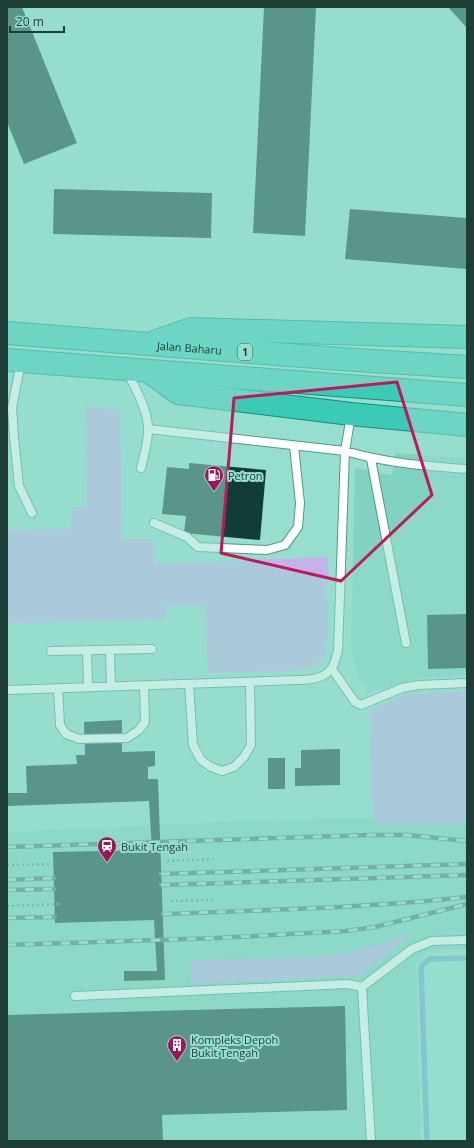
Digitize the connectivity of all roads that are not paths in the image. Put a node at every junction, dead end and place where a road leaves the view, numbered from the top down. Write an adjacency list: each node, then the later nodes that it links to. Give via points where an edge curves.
1 (7, 333): 3 (highway, Jalan Baharu / 1)
2 (467, 337): 3 (highway, via 191,328)
3 (149, 344): 5 (highway, Jalan Baharu / 1)
4 (14, 361): 6 (highway); 9 (lane)
5 (467, 367)
6 (125, 369): 7 (highway); 12 (lane, via 143,404)
7 (148, 372): 8 (highway); 10 (highway, via 178,393)
8 (467, 394)
9 (10, 407): 18 (lane, via 19,486)
10 (352, 414): 11 (highway); 14 (lane)
11 (467, 425)
12 (148, 429): 13 (lane); 16 (lane)
13 (294, 446): 14 (lane); 19 (lane, via 300,503 298,527 285,545 267,550 198,547 187,537)
14 (345, 451): 15 (lane); 25 (lane, via 338,651)
15 (371, 459): 17 (lane); 20 (lane)
16 (141, 468)
17 (467, 469)
18 (32, 513)
19 (154, 523)
20 (406, 643)
21 (152, 649): 23 (lane)
22 (87, 650): 23 (lane); 24 (lane); 31 (lane)
23 (110, 650): 29 (lane)
24 (51, 651)
25 (332, 669): 26 (lane, via 323,676 312,679); 27 (lane, via 355,702 361,705 402,688)
26 (250, 682): 28 (lane); 28 (lane, via 251,745 234,767 222,770 211,767 201,760 193,746)
27 (467, 683)
28 (189, 684): 30 (lane)
29 (111, 686): 30 (lane); 31 (lane)
30 (144, 686): 32 (lane, via 145,722 139,730 127,738 86,739 66,734 60,725)
31 (88, 687): 32 (lane)
32 (58, 688): 33 (lane)
33 (7, 690)
34 (467, 940): 35 (lane, via 432,941 412,949)
35 (362, 987): 36 (lane, via 348,984); 37 (lane)
36 (76, 996)
37 (371, 1141)

